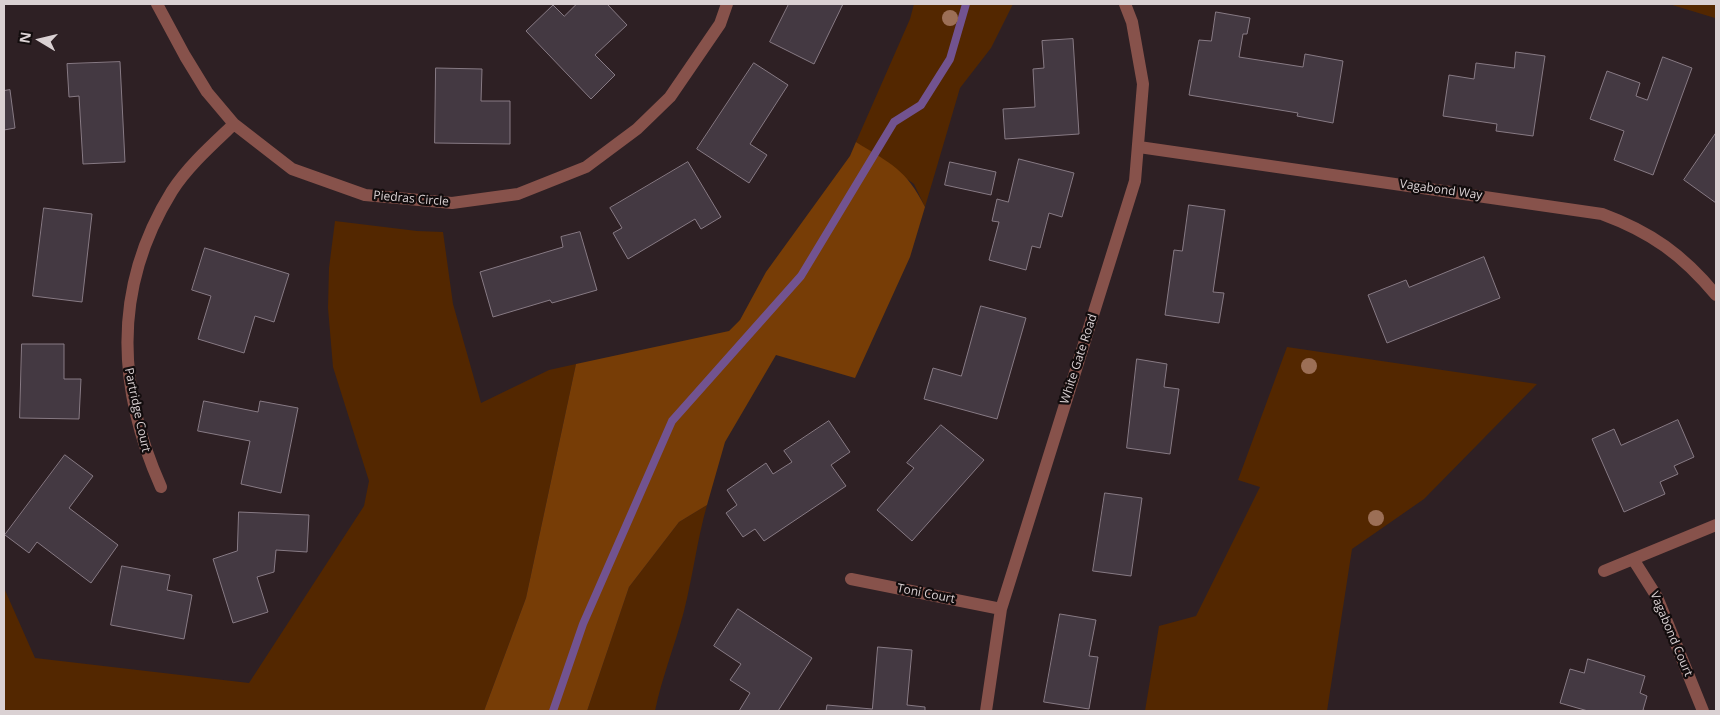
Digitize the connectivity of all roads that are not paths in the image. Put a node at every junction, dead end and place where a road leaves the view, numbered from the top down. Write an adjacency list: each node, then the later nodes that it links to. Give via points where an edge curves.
1 (157, 4): 4 (street, Piedras Circle, via 198,77)
2 (728, 4): 4 (street, Piedras Circle, via 720,24 670,97 637,129 586,167 518,194 452,203 365,196 292,169)
3 (1126, 4): 5 (street, White Gate Road, via 1143,84)
4 (234, 124): 7 (street, Partridge Court, via 173,190 144,244 129,301 127,367 138,426)
5 (1139, 147): 6 (street, Vagabond Way, via 1602,214 1634,225 1662,242 1699,274); 12 (street, White Gate Road, via 1135,181 1122,228)
6 (1716, 295)
7 (161, 487)
8 (1716, 525): 9 (street)
9 (1633, 559): 10 (street); 14 (street, Vagabond Court, via 1657,597)
10 (1604, 571)
11 (851, 579): 12 (street, Toni Court)
12 (1001, 609): 13 (street, White Gate Road)
13 (986, 711)
14 (1703, 711)

